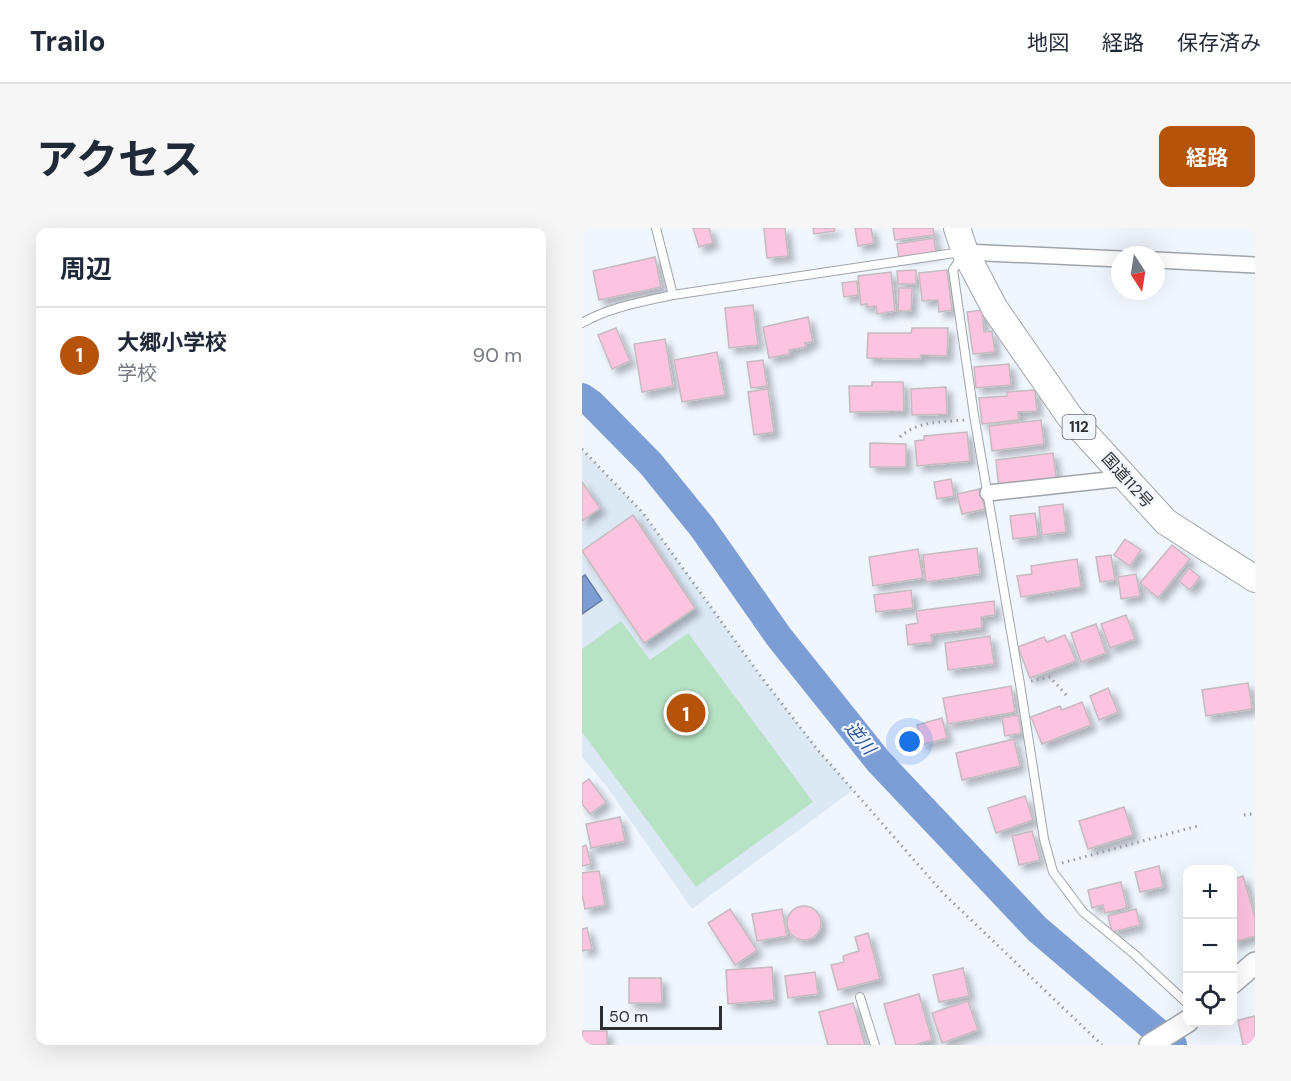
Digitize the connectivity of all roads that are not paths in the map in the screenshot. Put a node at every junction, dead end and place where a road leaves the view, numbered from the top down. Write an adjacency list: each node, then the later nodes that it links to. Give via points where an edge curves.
1 (656, 228): 6 (lane)
2 (961, 240): 3 (street); 6 (lane); 8 (highway, 国道112号 / 112, via 995,309 1042,380); 9 (lane, via 953,270)
3 (1111, 258)
4 (1165, 260): 5 (street)
5 (1255, 265)
6 (673, 295): 7 (lane, via 633,303)
7 (582, 323)
8 (1126, 478): 9 (street); 10 (highway, 国道112号 / 112, via 1166,522)
9 (988, 493): 14 (lane, via 1044,839 1053,872 1083,912)
10 (1255, 579)
11 (1255, 963): 12 (main road)
12 (1237, 979)
13 (860, 997): 16 (lane)
14 (1183, 999)
15 (1183, 1024): 17 (main road)
16 (875, 1045)
17 (1150, 1045)

